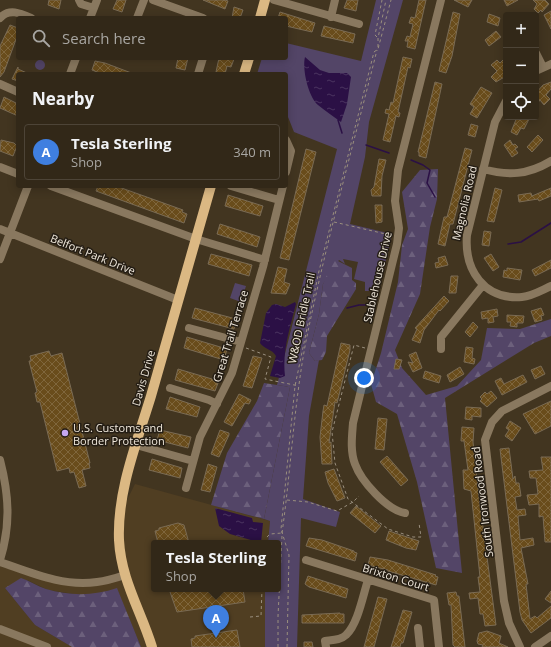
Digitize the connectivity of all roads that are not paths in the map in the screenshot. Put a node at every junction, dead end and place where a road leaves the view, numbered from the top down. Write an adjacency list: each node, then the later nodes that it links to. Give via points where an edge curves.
1 (79, 0): 8 (street, via 81,4)
2 (144, 0): 11 (street)
3 (153, 0): 12 (street)
4 (265, 0): 13 (main road)
5 (274, 0): 14 (street)
6 (335, 0): 14 (street)
7 (441, 0): 57 (street, Stablehouse Drive, via 398,170 395,200 399,228 397,244 353,423 352,446 355,464 363,479 378,497 399,512)
8 (96, 4): 10 (street)
9 (26, 16): 15 (street, via 16,12)
10 (91, 16)
11 (138, 16)
12 (197, 16)
13 (261, 16)
14 (331, 17): 16 (street)
15 (0, 18)
16 (359, 24)
17 (75, 60): 20 (street)
18 (202, 60): 21 (street)
19 (248, 60): 22 (main road)
20 (71, 72)
21 (199, 72)
22 (245, 72)
23 (0, 84): 24 (street)
24 (16, 91)
25 (503, 107): 30 (street, Magnolia Road, via 495,122)
26 (288, 143): 28 (street, via 291,148)
27 (551, 161): 30 (street, via 522,173 502,173)
28 (288, 162)
29 (0, 167): 31 (street)
30 (483, 169): 43 (street, Magnolia Road, via 466,235 465,249 468,263)
31 (16, 173)
32 (27, 188): 39 (street)
33 (56, 188): 40 (street)
34 (210, 188): 40 (main road, Davis Drive)
35 (238, 188): 37 (street)
36 (282, 188): 37 (street, Great Trail Terrace)
37 (279, 200): 42 (street, Great Trail Terrace)
38 (0, 229): 39 (street, Belfort Park Drive)
39 (10, 233): 41 (street); 45 (street, Belfort Park Drive)
40 (196, 239): 42 (street); 45 (main road, Davis Drive)
41 (0, 259)
42 (265, 260): 47 (street, Great Trail Terrace)
43 (483, 285): 44 (street, Magnolia Road, via 507,297 523,297); 48 (street, via 441,337)
44 (551, 286)
45 (178, 300): 52 (main road, Davis Drive)
46 (189, 328): 47 (street)
47 (241, 344): 51 (street, Great Trail Terrace)
48 (441, 349)
49 (551, 386): 70 (street, South Ironwood Road, via 502,411 492,422 486,440 504,601 508,623)
50 (170, 388): 51 (street)
51 (218, 404): 54 (street, Great Trail Terrace, via 200,437)
52 (136, 445): 54 (street); 60 (main road, Davis Drive, via 119,522 119,541)
53 (0, 460): 55 (street)
54 (193, 460): 56 (street, Great Trail Terrace)
55 (3, 488): 59 (street, via 8,522)
56 (186, 488)
57 (405, 513)
58 (306, 560): 61 (street, Brixton Court)
59 (0, 561): 60 (street, via 55,580 77,584)
60 (125, 575): 66 (main road, Davis Drive)
61 (368, 580): 67 (street, via 353,626 339,639 325,641); 69 (street, Brixton Court, via 434,600)
62 (418, 628): 68 (street)
63 (0, 629): 65 (street)
64 (551, 636): 71 (street)
65 (47, 647)
66 (152, 647)
67 (326, 647)
68 (420, 647)
69 (439, 647)
70 (520, 647)
71 (534, 647)

